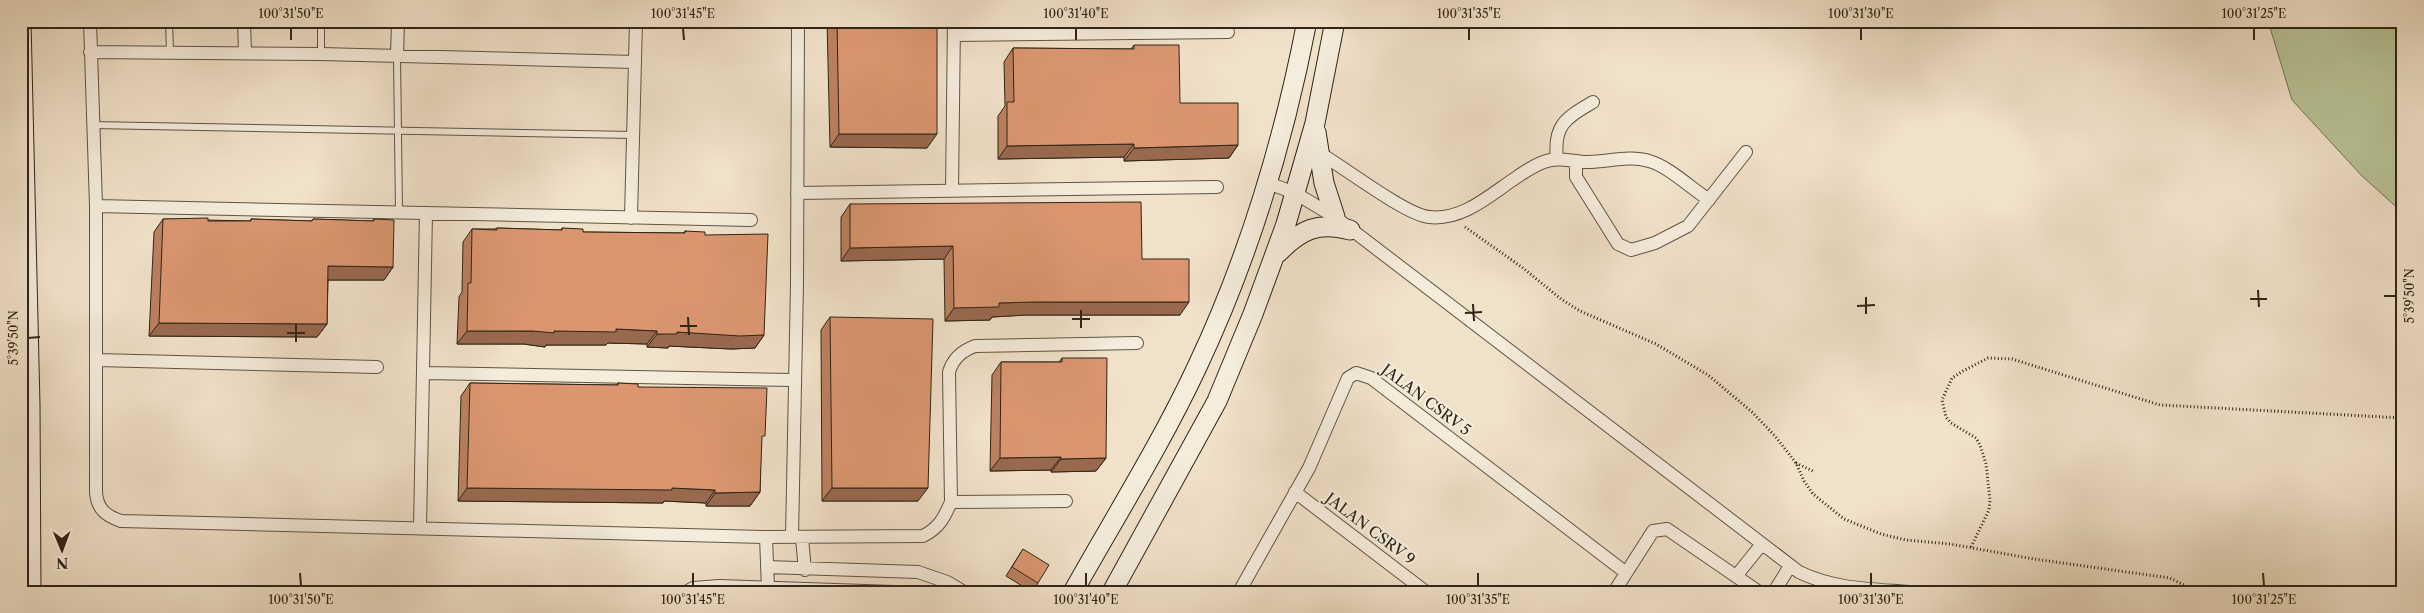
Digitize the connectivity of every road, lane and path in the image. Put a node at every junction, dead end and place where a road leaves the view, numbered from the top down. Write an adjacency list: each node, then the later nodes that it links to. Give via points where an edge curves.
1 (21, 21): 62 (main road, via 30,406)
2 (90, 21): 16 (street)
3 (170, 21): 17 (lane)
4 (244, 21): 18 (street)
5 (321, 21): 19 (lane)
6 (398, 21): 20 (street)
7 (636, 21): 21 (street)
8 (798, 21): 34 (street)
9 (954, 21): 15 (street)
10 (1307, 21): 31 (main road)
11 (1336, 21): 23 (main road)
12 (2208, 21): 13 (lane)
13 (2178, 25)
14 (1228, 32): 15 (street)
15 (954, 35): 33 (street)
16 (90, 52): 17 (street); 24 (street)
17 (170, 53): 18 (street)
18 (245, 53): 19 (street)
19 (321, 54): 20 (street)
20 (397, 57): 21 (street); 25 (lane)
21 (635, 62): 26 (street)
22 (1593, 102): 29 (street, via 1563,123 1557,137)
23 (1315, 123): 27 (main road); 35 (main road)
24 (92, 125): 25 (lane); 37 (street)
25 (398, 130): 26 (lane); 38 (lane)
26 (634, 136): 41 (street)
27 (1318, 152): 40 (street, via 1418,214); 42 (main road)
28 (1746, 152): 36 (street)
29 (1557, 159): 30 (street); 40 (street, via 1540,163 1488,198)
30 (1576, 162): 36 (street, via 1649,161 1660,165); 36 (street, via 1576,177 1618,244 1626,249 1638,250 1683,229)
31 (1268, 183): 35 (street); 73 (main road, via 1242,259 1198,366)
32 (1217, 187): 33 (street)
33 (952, 191): 34 (street)
34 (797, 193): 50 (street)
35 (1295, 193): 42 (street); 45 (main road)
36 (1708, 200)
37 (96, 206): 38 (street); 47 (street)
38 (399, 212): 39 (street)
39 (426, 213): 41 (street); 49 (street)
40 (1450, 216): 52 (path, via 1580,311 1656,344 1708,375 1752,412)
41 (631, 218): 43 (street)
42 (1335, 218): 44 (street)
43 (751, 220)
44 (1350, 230): 45 (main road, via 1329,226 1312,229 1294,237); 60 (street)
45 (1274, 258): 74 (main road, via 1217,401)
46 (1137, 343): 56 (street, via 975,346 962,352 949,372)
47 (97, 360): 48 (street); 57 (street, via 96,500 112,518 122,521)
48 (377, 366)
49 (425, 373): 50 (street); 57 (street)
50 (794, 380): 59 (street)
51 (2403, 418): 61 (path, via 2160,405 2012,359 1988,358 1952,378 1942,400 1951,423 1976,438 1986,464 1989,510)
52 (1796, 463): 53 (path); 61 (path, via 1813,494 1844,519 1906,540)
53 (1815, 472)
54 (1295, 492): 66 (street, JALAN CSRV 5, via 1318,450 1348,378 1356,373 1363,374); 75 (street, JALAN CSRV 5); 76 (street, JALAN CSRV 9)
55 (1066, 501): 56 (street)
56 (951, 502): 59 (street, via 935,530 923,536)
57 (420, 527): 58 (street)
58 (766, 537): 59 (street); 64 (street)
59 (797, 538): 65 (street)
60 (1761, 545): 63 (street); 67 (street)
61 (1971, 547): 81 (path, via 2170,578 2186,586)
62 (26, 562): 69 (main road)
63 (1790, 566): 79 (street); 80 (street, via 1806,576 1835,585)
64 (767, 567): 65 (street); 68 (street)
65 (805, 570): 72 (street, via 918,572)
66 (1625, 572): 67 (street, via 1653,531 1667,529); 77 (street)
67 (1737, 575): 78 (street)
68 (768, 588): 70 (street, via 719,586 693,588); 71 (street)
69 (31, 592)
70 (686, 592)
71 (894, 592)
72 (964, 592)
73 (1073, 592)
74 (1112, 592)
75 (1239, 592)
76 (1426, 592)
77 (1614, 592)
78 (1759, 592)
79 (1774, 592)
80 (1909, 592)
81 (2190, 592)

